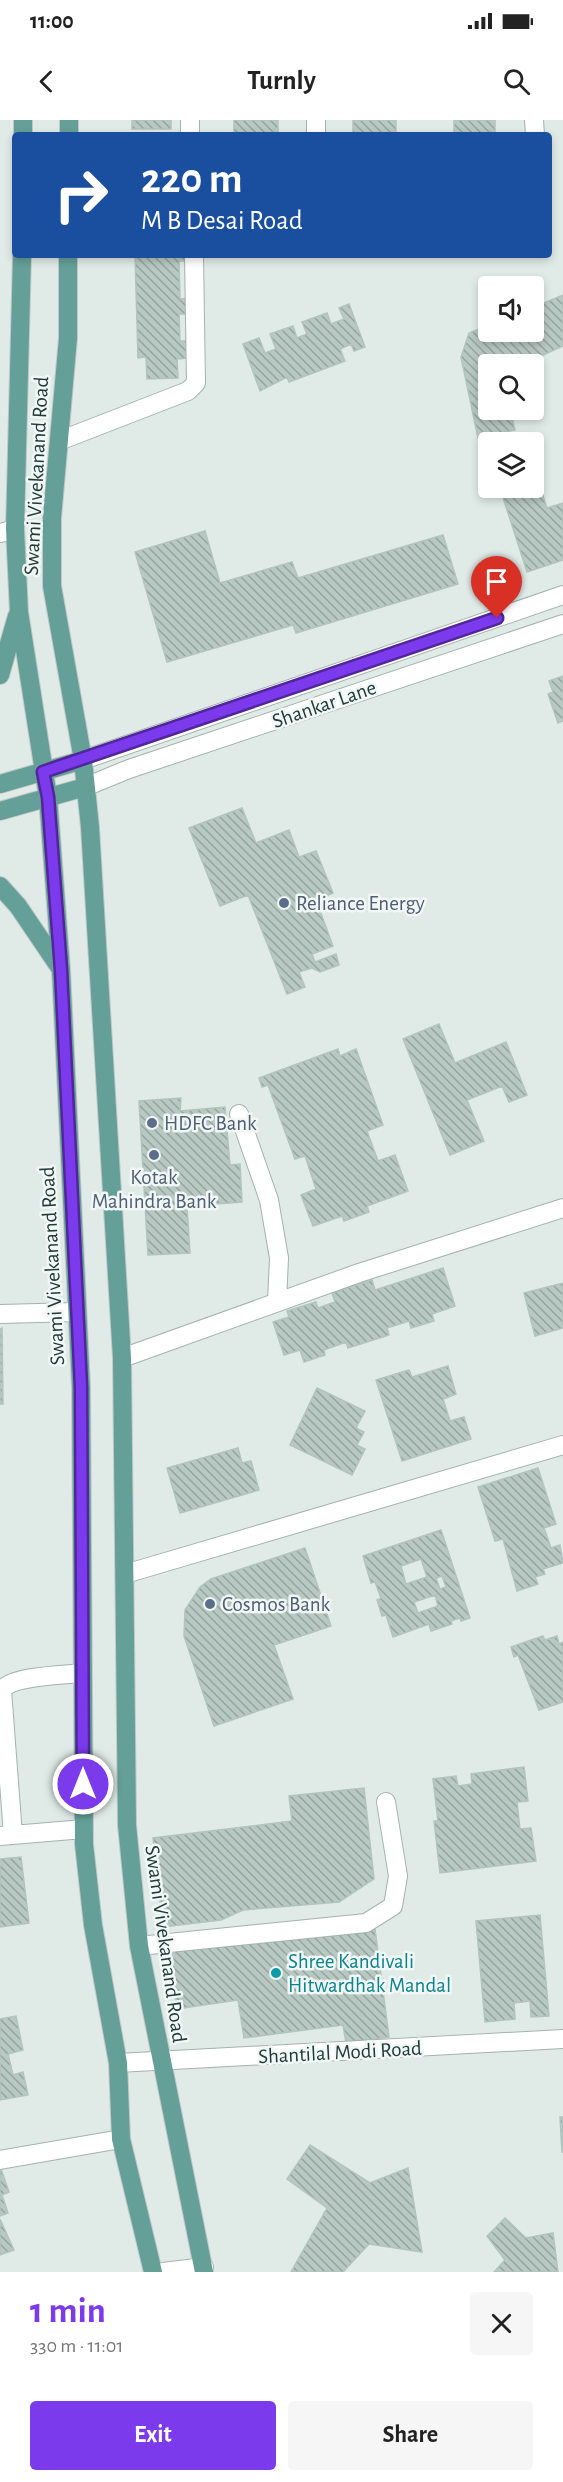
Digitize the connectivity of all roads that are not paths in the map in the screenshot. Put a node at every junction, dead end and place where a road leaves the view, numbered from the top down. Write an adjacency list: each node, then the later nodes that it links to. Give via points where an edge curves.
1 (22, 258): 5 (main road, Swami Vivekanand Road)
2 (68, 258): 4 (main road, Swami Vivekanand Road, via 68,338)
3 (194, 258): 4 (street, via 196,383 188,392)
4 (59, 441): 10 (main road, Swami Vivekanand Road, via 52,518 52,586)
5 (7, 531): 7 (main road, Swami Vivekanand Road)
6 (563, 595): 10 (street, Shankar Lane)
7 (19, 612): 9 (main road); 11 (main road, Swami Vivekanand Road)
8 (563, 624): 13 (street, Shankar Lane)
9 (0, 675)
10 (83, 760): 11 (main road); 13 (main road, Swami Vivekanand Road)
11 (43, 772): 12 (main road); 14 (main road, Swami Vivekanand Road)
12 (0, 784)
13 (85, 787): 14 (main road); 23 (main road, Swami Vivekanand Road)
14 (48, 797): 15 (main road); 17 (main road, Swami Vivekanand Road)
15 (0, 811)
16 (0, 886): 17 (main road)
17 (61, 970): 21 (main road, Swami Vivekanand Road)
18 (238, 1114): 20 (street, via 269,1200 279,1258)
19 (563, 1208): 20 (street)
20 (277, 1302): 23 (street)
21 (77, 1312): 22 (street); 26 (main road, Swami Vivekanand Road)
22 (0, 1314)
23 (122, 1358): 25 (main road, Swami Vivekanand Road)
24 (563, 1445): 25 (street)
25 (125, 1574): 30 (main road, Swami Vivekanand Road, via 126,1825)
26 (82, 1674): 28 (main road, Swami Vivekanand Road); 29 (street, via 20,1680 2,1690)
27 (386, 1802): 30 (street, via 398,1876 393,1906 381,1915 366,1923)
28 (84, 1829): 29 (street); 33 (main road, Swami Vivekanand Road, via 93,1925)
29 (6, 1836)
30 (139, 1946): 32 (main road, Swami Vivekanand Road)
31 (563, 2039): 32 (street, Shantilal Modi Road)
32 (161, 2062): 33 (street, Shantilal Modi Road); 36 (main road, Swami Vivekanand Road)
33 (118, 2063): 34 (main road, Swami Vivekanand Road)
34 (122, 2139): 35 (street); 37 (main road, Swami Vivekanand Road)
35 (0, 2160)
36 (204, 2270): 38 (street)
37 (153, 2272)
38 (163, 2272)

